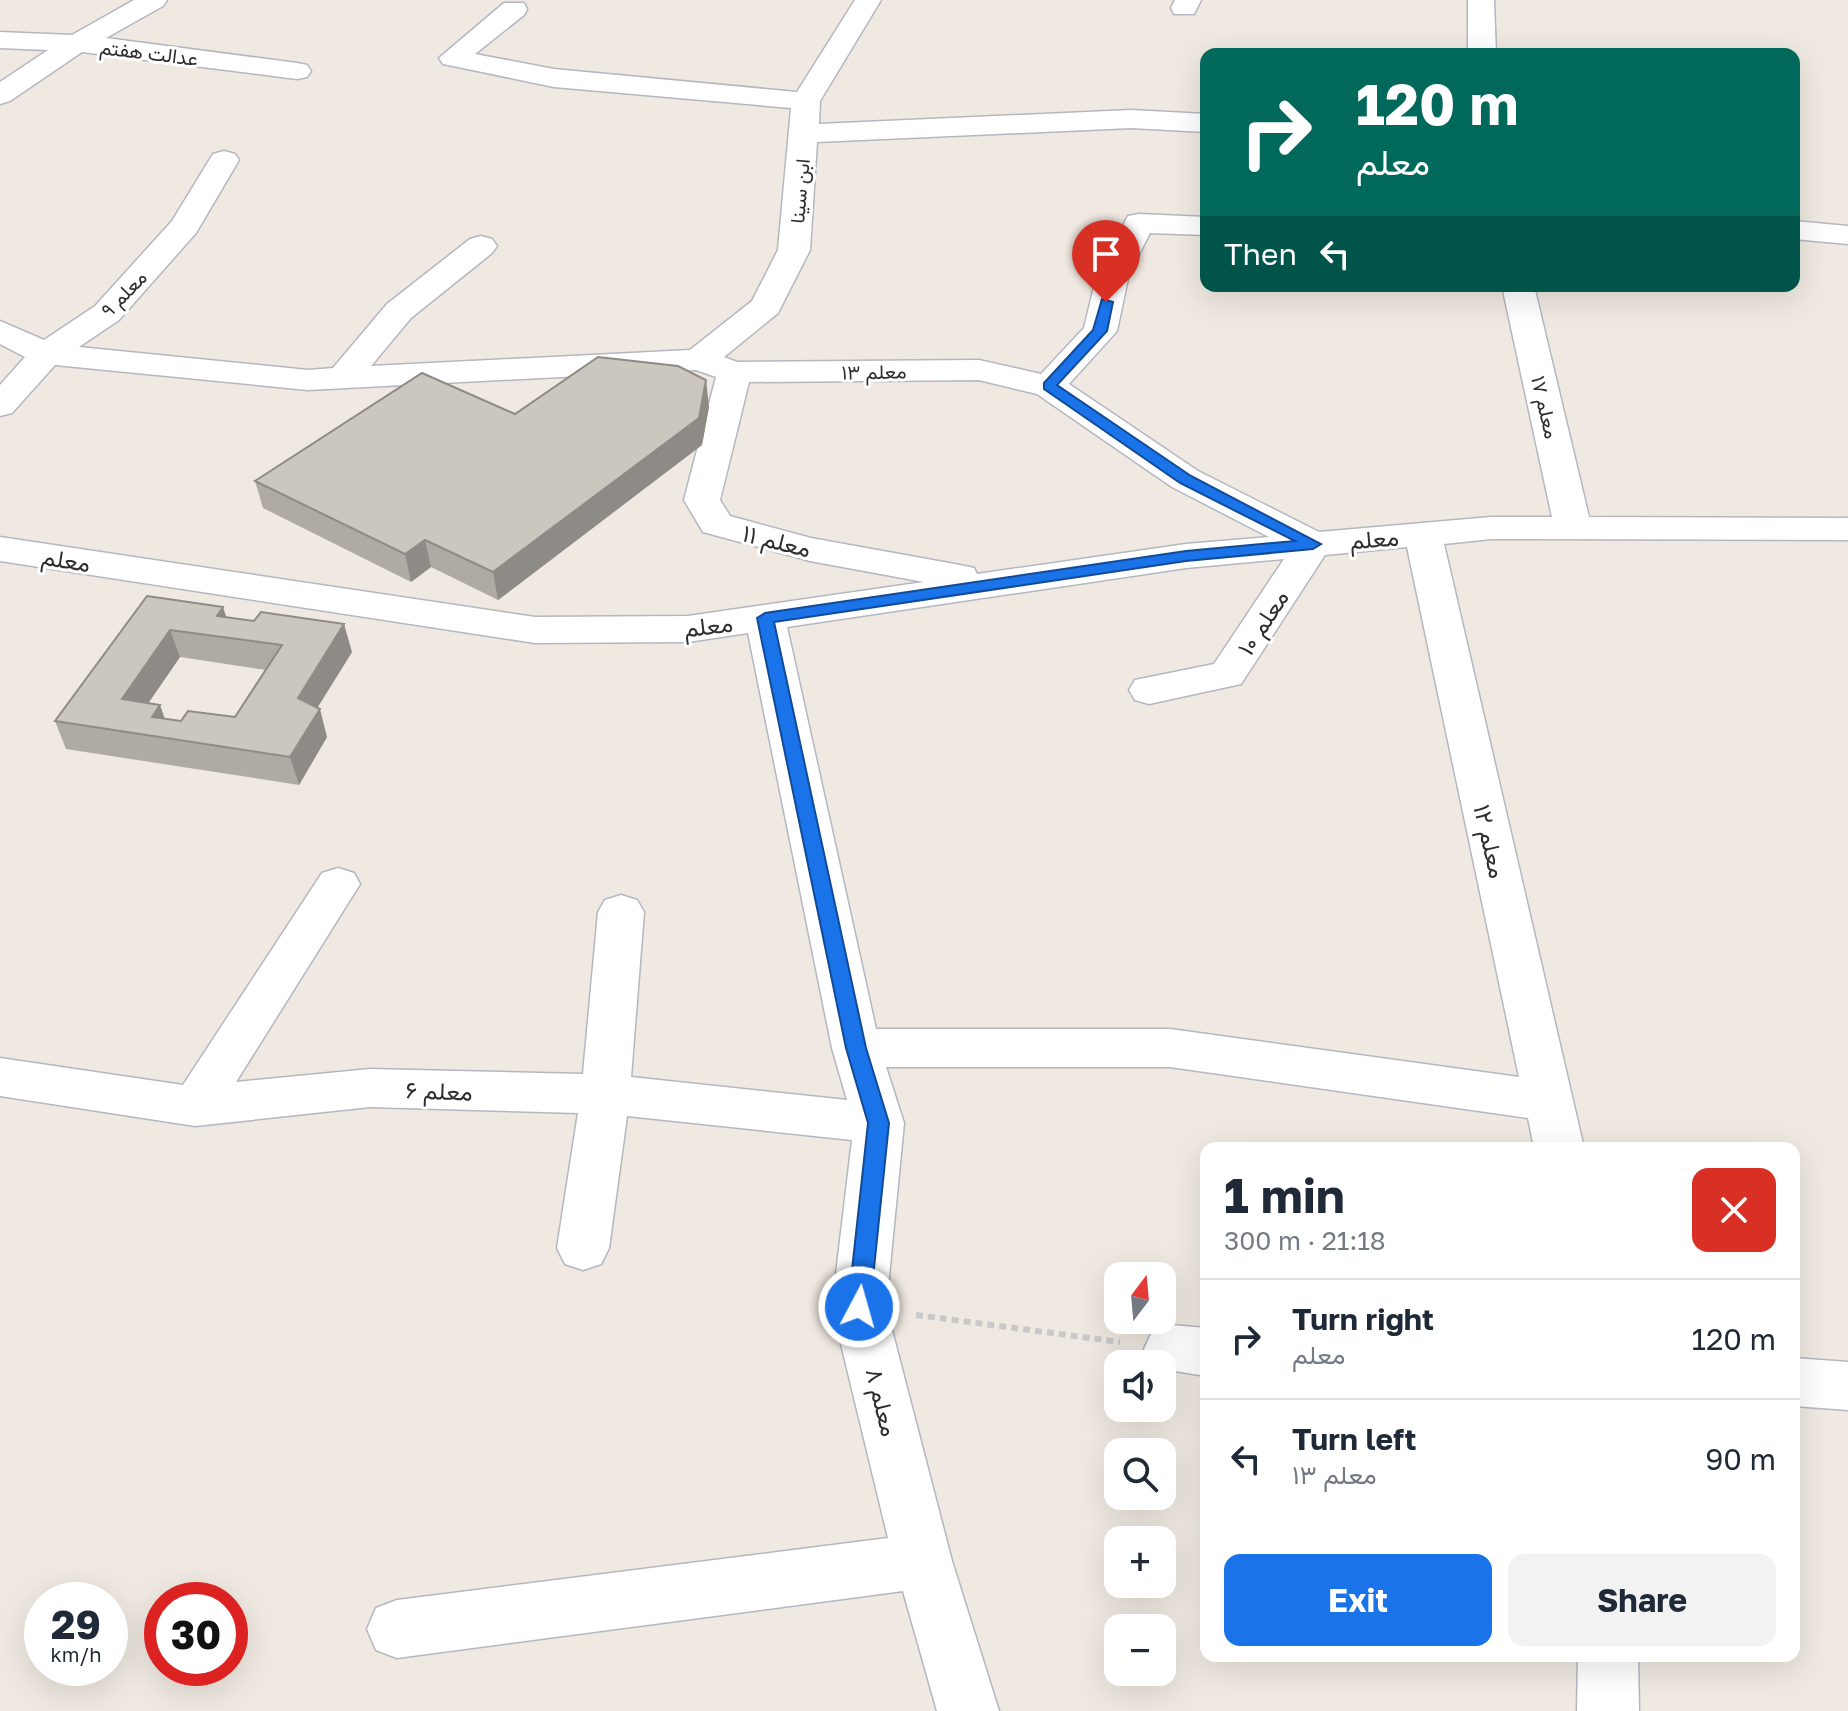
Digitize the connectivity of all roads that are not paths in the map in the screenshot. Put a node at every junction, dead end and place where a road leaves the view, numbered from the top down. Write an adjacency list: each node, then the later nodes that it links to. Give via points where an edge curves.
1 (154, 0): 6 (street)
2 (868, 0): 10 (street, ابن سینا)
3 (1474, 2): 7 (street)
4 (514, 9): 10 (street, via 453,58 554,78)
5 (0, 40): 6 (street, عدالت هفتم)
6 (77, 43): 8 (street, عدالت هفتم); 9 (street)
7 (1481, 48)
8 (297, 71)
9 (0, 95)
10 (806, 101): 12 (street, ابن سینا)
11 (1200, 123): 12 (street, via 1131,119)
12 (804, 134): 21 (street, ابن سینا, via 794,250 766,306)
13 (224, 160): 20 (street, معلم ۹, via 185,226 107,313)
14 (1200, 226): 24 (street, via 1139,223 1113,274 1100,331)
15 (1800, 231): 16 (street)
16 (1848, 235)
17 (481, 246): 23 (street, via 399,311)
18 (1519, 292): 26 (street, معلم ۱۷)
19 (0, 331): 20 (street)
20 (46, 354): 23 (street, via 308,380); 25 (street, معلم ۹)
21 (699, 360): 22 (street, معلم ۱۳); 23 (street)
22 (734, 372): 24 (street, معلم ۱۳, via 979,370); 31 (street, معلم ۱۱, via 702,500 716,524 810,549)
23 (343, 378)
24 (1049, 386): 29 (street, معلم ۱۳, via 1185,479)
25 (0, 406)
26 (1573, 528): 27 (street, معلم); 28 (street, معلم)
27 (1848, 529)
28 (1423, 534): 29 (street, معلم); 39 (street, معلم ۱۲)
29 (1313, 544): 31 (street, معلم); 33 (street, معلم ۱۰, via 1227,675)
30 (0, 549): 32 (street, معلم, via 535,630 688,629)
31 (995, 584): 32 (street, معلم)
32 (765, 618): 36 (street, معلم ۸)
33 (1149, 690)
34 (338, 884): 40 (street)
35 (621, 912): 38 (street)
36 (856, 1048): 39 (street, via 1170,1048); 41 (street, معلم ۸)
37 (0, 1077): 40 (street, معلم ۶)
38 (605, 1094): 40 (street, معلم ۶, via 370,1088); 41 (street, معلم ۶); 43 (street)
39 (1549, 1101): 42 (street, معلم ۱۲)
40 (195, 1106)
41 (879, 1123): 46 (street, معلم ۸, via 859,1307)
42 (1558, 1142)
43 (583, 1248)
44 (1800, 1382): 45 (street)
45 (1848, 1386)
46 (923, 1561): 47 (street); 49 (street, معلم ۸)
47 (397, 1629)
48 (1608, 1662): 50 (street)
49 (968, 1711)
50 (1608, 1711)

